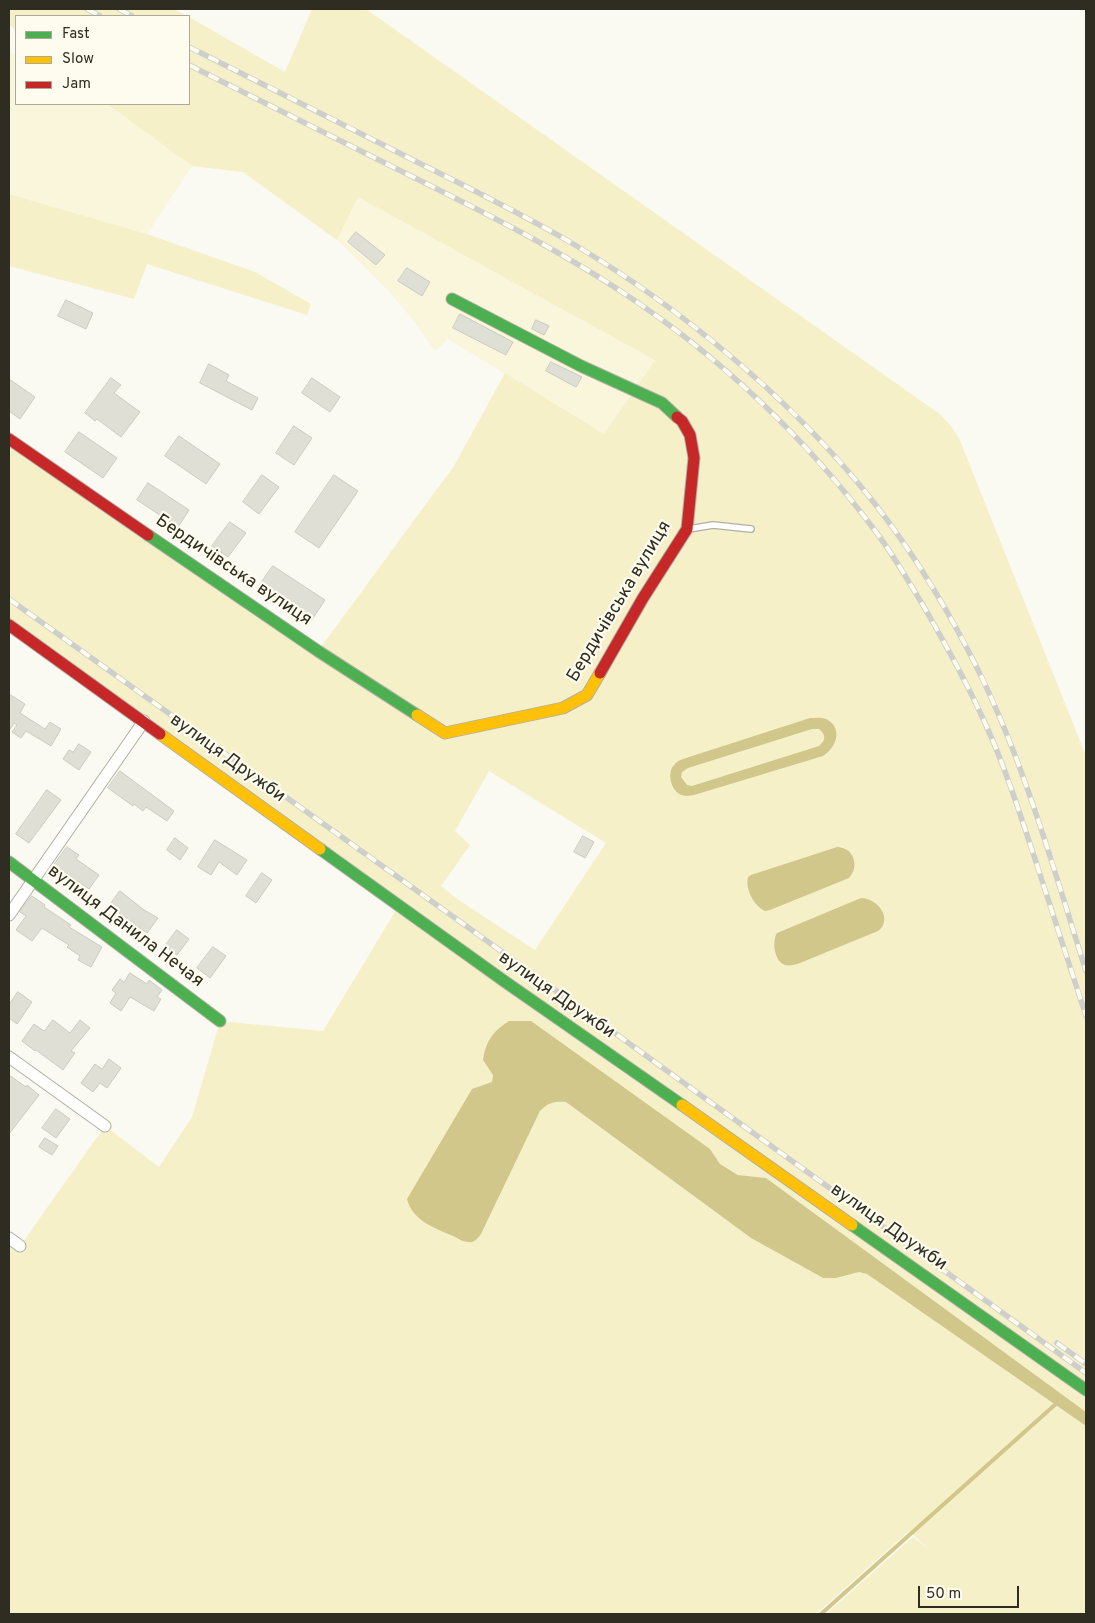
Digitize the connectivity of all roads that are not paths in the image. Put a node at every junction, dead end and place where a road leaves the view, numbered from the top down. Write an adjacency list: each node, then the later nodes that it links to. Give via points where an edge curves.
1 (452, 299): 3 (street, Бердичівська вулиця, via 581,366 662,403 682,420 690,436 694,458)
2 (9, 439): 3 (street, Бердичівська вулиця, via 318,651 445,733 563,708 587,695)
3 (686, 529): 4 (lane, via 713,526)
4 (751, 529)
5 (9, 625): 6 (street, вулиця Дружби)
6 (144, 721): 8 (street); 15 (street, вулиця Дружби, via 504,981)
7 (9, 862): 8 (street, вулиця Данила Нечая)
8 (33, 880): 9 (street); 10 (street, вулиця Данила Нечая)
9 (9, 915)
10 (220, 1021)
11 (9, 1057): 12 (street)
12 (105, 1126)
13 (9, 1238): 14 (street)
14 (20, 1246)
15 (1086, 1390)

